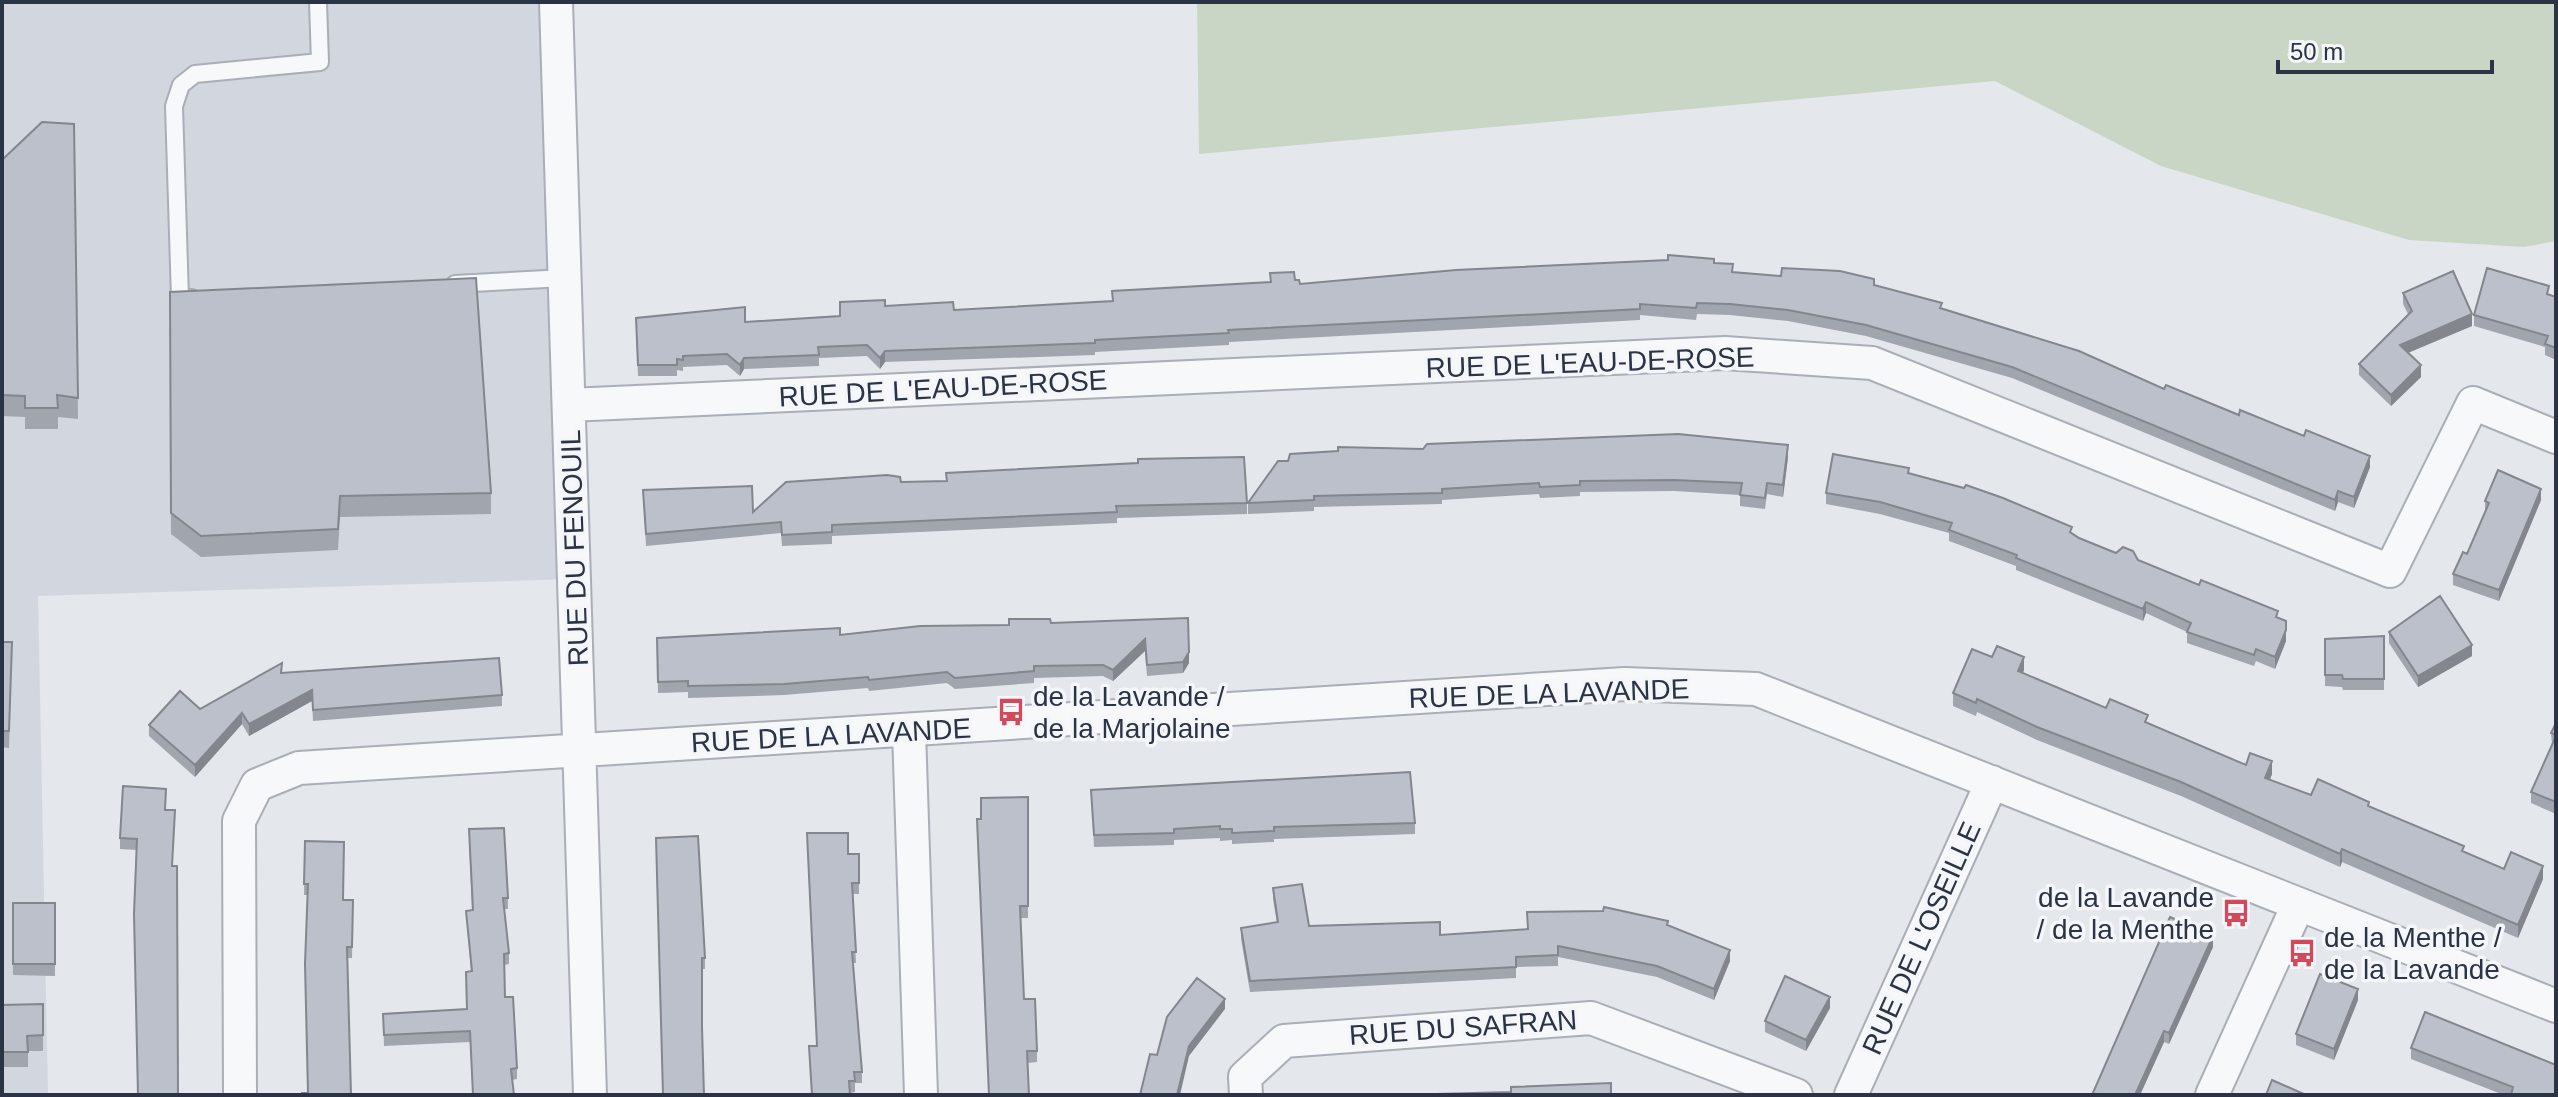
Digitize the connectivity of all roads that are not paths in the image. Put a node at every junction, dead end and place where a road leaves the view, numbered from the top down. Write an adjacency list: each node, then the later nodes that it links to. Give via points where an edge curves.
1 (318, 2): 5 (lane, via 320,62 195,74 181,85 174,106 180,298)
2 (556, 2): 3 (street, RUE DU FENOUIL)
3 (565, 278): 4 (lane); 6 (street, RUE DU FENOUIL)
4 (434, 285)
5 (210, 297)
6 (569, 405): 7 (street, RUE DE L'EAU-DE-ROSE, via 1725,353 1872,363 2390,571 2473,403); 9 (street, RUE DU FENOUIL)
7 (2556, 437)
8 (909, 731): 9 (street, RUE DE LA LAVANDE); 10 (street, RUE DE LA LAVANDE, via 1625,684 1756,689); 15 (street)
9 (579, 751): 13 (street, RUE DE LA LAVANDE, via 299,768 257,785 239,821); 14 (street, RUE DU FENOUIL)
10 (1992, 782): 11 (street, RUE DE LA LAVANDE); 18 (street, RUE DE L'OSEILLE)
11 (2298, 905): 12 (street, RUE DE LA LAVANDE); 19 (street)
12 (2556, 1005)
13 (240, 1095)
14 (590, 1095)
15 (921, 1095)
16 (1246, 1095): 17 (street, RUE DU SAFRAN, via 1245,1077 1284,1041 1591,1018)
17 (1796, 1095)
18 (1851, 1095)
19 (2212, 1095)

